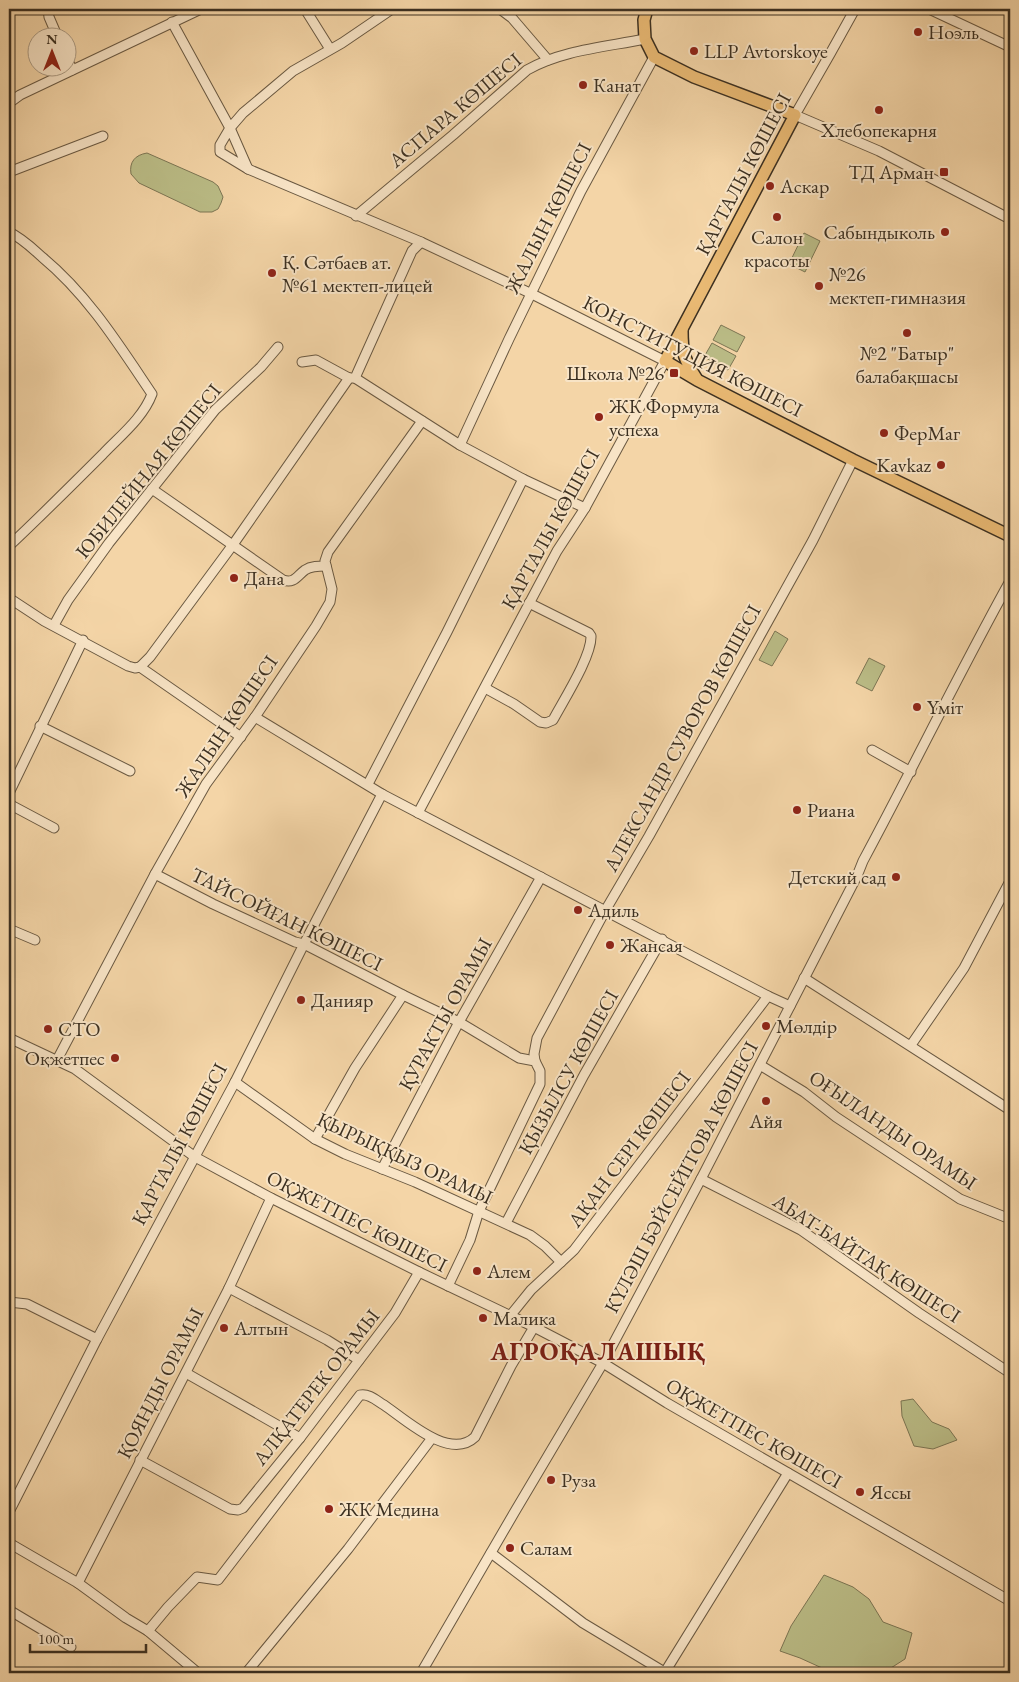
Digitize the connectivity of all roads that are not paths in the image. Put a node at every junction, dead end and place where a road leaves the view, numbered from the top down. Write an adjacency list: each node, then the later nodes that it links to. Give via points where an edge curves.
1 (48, 9): 10 (street)
2 (201, 9): 9 (street)
3 (305, 9): 13 (street)
4 (392, 9): 13 (street)
5 (500, 9): 15 (street, via 512,18)
6 (647, 9): 11 (main road)
7 (855, 9): 19 (street, ҚАРТАЛЫ КӨШЕСІ)
8 (929, 9): 12 (street)
9 (172, 22): 16 (street); 20 (street)
10 (54, 28)
11 (645, 40): 14 (main road); 15 (street, АСПАРА КӨШЕСІ)
12 (1010, 47)
13 (330, 49): 20 (street, via 293,71)
14 (654, 57): 19 (main road, via 694,77); 28 (street, ЖАЛЫН КӨШЕСІ, via 581,191)
15 (548, 60): 24 (street, АСПАРА КӨШЕСІ, via 527,70)
16 (78, 67)
17 (55, 78): 18 (street)
18 (9, 104)
19 (795, 115): 25 (street, via 879,150); 29 (main road, ҚАРТАЛЫ КӨШЕСІ)
20 (230, 128): 22 (street); 22 (street, КОНСТИТУЦИЯ КӨШЕСІ, via 220,145 220,152)
21 (103, 136): 23 (street)
22 (248, 169): 24 (street, КОНСТИТУЦИЯ КӨШЕСІ)
23 (9, 172)
24 (356, 216): 27 (street, КОНСТИТУЦИЯ КӨШЕСІ)
25 (1010, 219)
26 (9, 232): 42 (street, via 55,267 88,303 152,394 149,403 131,425)
27 (421, 242): 28 (street, КОНСТИТУЦИЯ КӨШЕСІ); 33 (street, via 412,251)
28 (532, 294): 31 (street, КОНСТИТУЦИЯ КӨШЕСІ); 36 (street, ЖАЛЫН КӨШЕСІ)
29 (682, 327): 31 (main road, ҚАРТАЛЫ КӨШЕСІ); 34 (main road, via 682,348)
30 (278, 347): 39 (street, ЮБИЛЕЙНАЯ КӨШЕСІ, via 215,410)
31 (665, 361): 34 (main road, КОНСТИТУЦИЯ КӨШЕСІ); 40 (street, ҚАРТАЛЫ КӨШЕСІ)
32 (302, 362): 33 (street, via 316,360)
33 (352, 378): 35 (street); 43 (street)
34 (696, 380): 37 (main road, КОНСТИТУЦИЯ КӨШЕСІ)
35 (422, 421): 36 (street); 44 (street, via 328,552)
36 (460, 445): 38 (street)
37 (853, 460): 41 (main road, КОНСТИТУЦИЯ КӨШЕСІ); 67 (street, АЛЕКСАНДР СУВОРОВ КӨШЕСІ, via 813,540)
38 (523, 479): 40 (street); 58 (street)
39 (152, 489): 43 (street); 48 (street, ЮБИЛЕЙНАЯ КӨШЕСІ, via 68,600)
40 (585, 508): 47 (street, ҚАРТАЛЫ КӨШЕСІ, via 557,551)
41 (1010, 536)
42 (9, 546)
43 (232, 546): 44 (street, via 288,582 305,570); 50 (street)
44 (326, 566): 52 (street, ЖАЛЫН КӨШЕСІ, via 332,589 330,602)
45 (1010, 581): 57 (street, КҮЛӘШ БӘЙСЕЙІТОВА КӨШЕСІ)
46 (9, 598): 48 (street)
47 (529, 604): 51 (street, ҚАРТАЛЫ КӨШЕСІ); 51 (street, via 589,633 590,650 577,676 553,720 546,722 540,722)
48 (54, 626): 49 (street)
49 (83, 640): 50 (street, via 128,666); 53 (street)
50 (140, 667): 54 (street)
51 (485, 688): 62 (street, ҚАРТАЛЫ КӨШЕСІ)
52 (255, 717): 54 (street, ЖАЛЫН КӨШЕСІ); 58 (street)
53 (40, 726): 56 (street); 59 (street)
54 (241, 737): 64 (street, ЖАЛЫН КӨШЕСІ, via 206,784)
55 (872, 750): 57 (street)
56 (130, 771)
57 (911, 772): 72 (street, КҮЛӘШ БӘЙСЕЙІТОВА КӨШЕСІ)
58 (368, 784): 60 (street)
59 (9, 792)
60 (382, 794): 62 (street); 71 (street, ҚАРТАЛЫ КӨШЕСІ)
61 (9, 804): 63 (street)
62 (418, 813): 65 (street)
63 (54, 828)
64 (155, 874): 71 (street, ТАЙСОЙҒАН КӨШЕСІ, via 221,908); 79 (street, ЖАЛЫН КӨШЕСІ)
65 (541, 876): 67 (street); 76 (street, ҚУРАКТЫ ОРАМЫ)
66 (1010, 881): 78 (street, via 964,968)
67 (605, 911): 70 (street); 80 (street, АЛЕКСАНДР СУВОРОВ КӨШЕСІ, via 537,1038)
68 (9, 929): 69 (street)
69 (34, 940)
70 (662, 940): 74 (street); 91 (street, ҚЫЗЫЛСУ КӨШЕСІ, via 584,1075)
71 (304, 944): 73 (street, ТАЙСОЙҒАН КӨШЕСІ); 82 (street, ҚАРТАЛЫ КӨШЕСІ)
72 (804, 978): 75 (street, КҮЛӘШ БӘЙСЕЙІТОВА КӨШЕСІ); 78 (street)
73 (403, 995): 76 (street, ТАЙСОЙҒАН КӨШЕСІ); 84 (street)
74 (768, 996): 75 (street); 92 (street, АҚАН СЕРІ КӨШЕСІ, via 574,1250)
75 (790, 1006): 81 (street, КҮЛӘШ БӘЙСЕЙІТОВА КӨШЕСІ)
76 (458, 1022): 80 (street, ТАЙСОЙҒАН КӨШЕСІ, via 519,1058); 86 (street, ҚУРАКТЫ ОРАМЫ)
77 (9, 1038): 79 (street, ОҚЖЕТПЕС КӨШЕСІ)
78 (911, 1045): 83 (street)
79 (57, 1060): 85 (street, ОҚЖЕТПЕС КӨШЕСІ, via 90,1079)
80 (535, 1062): 89 (street, via 540,1070 540,1084)
81 (760, 1065): 87 (street, КҮЛӘШ БӘЙСЕЙІТОВА КӨШЕСІ); 90 (street, ОҒЫЛАНДЫ ОРАМЫ, via 960,1199)
82 (235, 1082): 84 (street, ҚЫРЫҚҚЫЗ ОРАМЫ); 85 (street, ҚАРТАЛЫ КӨШЕСІ)
83 (1010, 1110)
84 (315, 1138): 86 (street, ҚЫРЫҚҚЫЗ ОРАМЫ)
85 (195, 1157): 88 (street, ОҚЖЕТПЕС КӨШЕСІ); 99 (street, ҚАРТАЛЫ КӨШЕСІ)
86 (382, 1169): 89 (street, ҚЫРЫҚҚЫЗ ОРАМЫ)
87 (701, 1179): 101 (street, КҮЛӘШ БӘЙСЕЙІТОВА КӨШЕСІ); 103 (street, АБАТ-БАЙТАҚ КӨШЕСІ, via 801,1230)
88 (271, 1198): 93 (street, ОҚЖЕТПЕС КӨШЕСІ); 95 (street, ҚОЯНДЫ ОРАМЫ)
89 (479, 1211): 91 (street, ҚЫРЫҚҚЫЗ ОРАМЫ); 94 (street, via 470,1240)
90 (1010, 1219)
91 (506, 1223): 92 (street, ҚЫРЫҚҚЫЗ ОРАМЫ, via 530,1235)
92 (561, 1262): 97 (street, АҚАН СЕРІ КӨШЕСІ, via 531,1290)
93 (419, 1272): 94 (street, ОҚЖЕТПЕС КӨШЕСІ); 100 (street, АЛҚАТЕРЕК ОРАМЫ, via 395,1314)
94 (448, 1286): 97 (street, ОҚЖЕТПЕС КӨШЕСІ)
95 (229, 1288): 100 (street); 102 (street, ҚОЯНДЫ ОРАМЫ)
96 (9, 1302): 99 (street, via 27,1304)
97 (510, 1316): 98 (street, ОҚЖЕТПЕС КӨШЕСІ)
98 (534, 1327): 101 (street, ОҚЖЕТПЕС КӨШЕСІ); 105 (street, via 510,1366 475,1437 464,1444 449,1445)
99 (98, 1339): 108 (street, ҚАРТАЛЫ КӨШЕСІ)
100 (359, 1360): 104 (street, АЛҚАТЕРЕК ОРАМЫ)
101 (603, 1363): 107 (street, ОҚЖЕТПЕС КӨШЕСІ); 110 (street, КҮЛӘШ БӘЙСЕЙІТОВА КӨШЕСІ)
102 (186, 1373): 104 (street); 106 (street, ҚОЯНДЫ ОРАМЫ)
103 (1010, 1373)
104 (300, 1438): 106 (street, АЛҚАТЕРЕК ОРАМЫ, via 246,1506 238,1510 230,1509)
105 (432, 1438): 114 (street, via 378,1401 360,1395 218,1580 197,1577); 117 (street, via 348,1549)
106 (140, 1460): 111 (street, ҚОЯНДЫ ОРАМЫ)
107 (788, 1473): 112 (street, ОҚЖЕТПЕС КӨШЕСІ); 119 (street)
108 (9, 1512)
109 (9, 1543): 111 (street)
110 (491, 1553): 118 (street, КҮЛӘШ БӘЙСЕЙІТОВА КӨШЕСІ); 119 (street, via 583,1623)
111 (78, 1583): 114 (street)
112 (1010, 1601)
113 (9, 1610): 115 (street)
114 (148, 1631): 116 (street)
115 (71, 1647)
116 (198, 1673)
117 (246, 1673)
118 (422, 1673)
119 (666, 1673)

